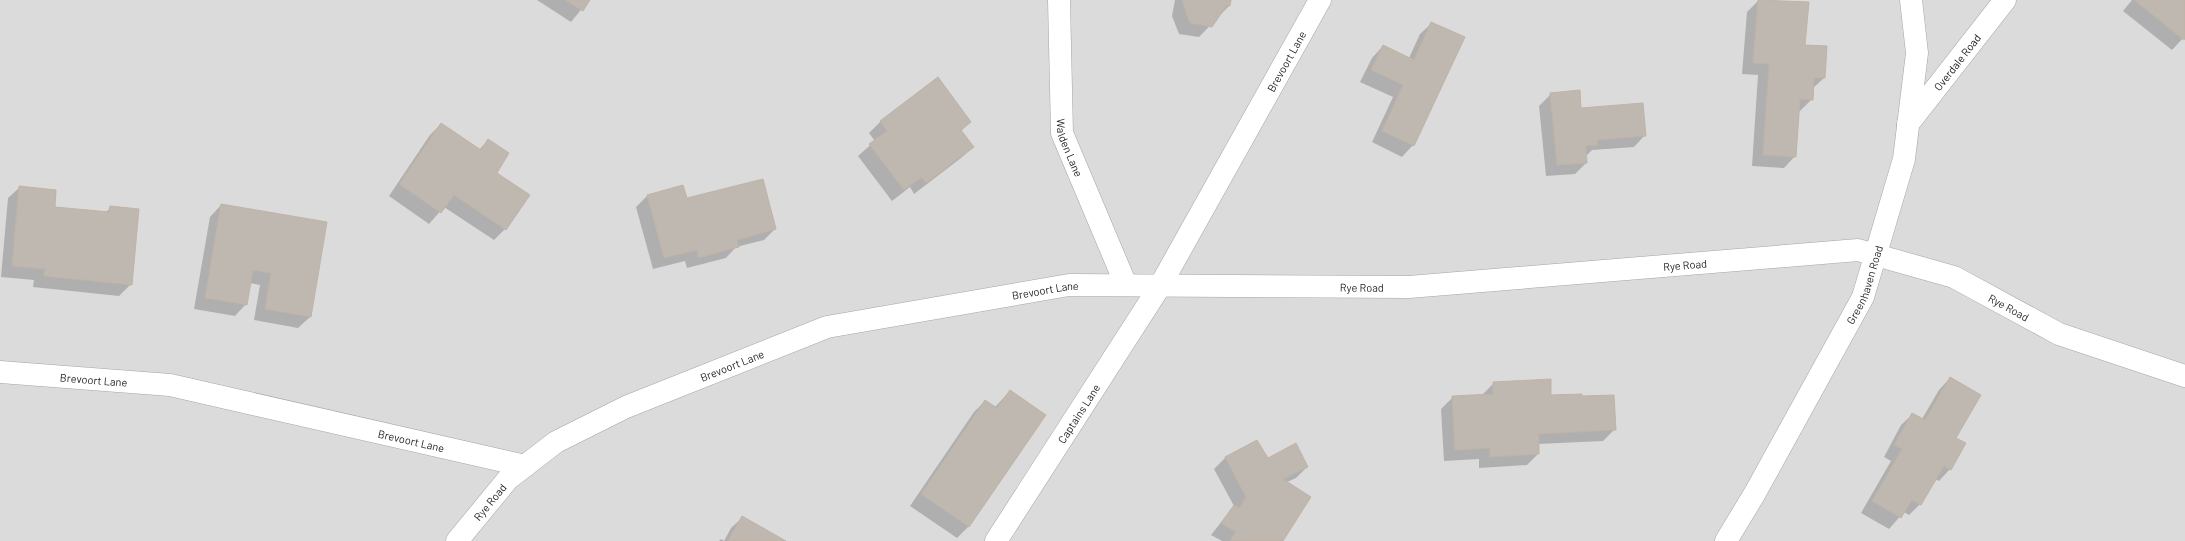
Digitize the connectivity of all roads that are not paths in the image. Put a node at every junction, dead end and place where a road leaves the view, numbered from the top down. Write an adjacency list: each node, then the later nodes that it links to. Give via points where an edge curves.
1 (1059, 0): 7 (street, Walden Lane, via 1062,133)
2 (1320, 0): 8 (street, Brevoort Lane)
3 (1911, 0): 5 (street, Greenhaven Road, via 1917,53)
4 (2005, 0): 5 (street, Overdale Road)
5 (1908, 124): 6 (street, Greenhaven Road, via 1904,159)
6 (1875, 255): 8 (street, Rye Road, via 1858,250 1409,287); 10 (street, Rye Road, via 1954,277 2059,334); 14 (street, Greenhaven Road, via 1862,297)
7 (1126, 285): 8 (street, Brevoort Lane); 11 (street, Brevoort Lane, via 1069,285 827,327 626,407 556,442)
8 (1160, 286): 13 (street, Captains Lane)
9 (0, 372): 11 (street, Brevoort Lane, via 170,385)
10 (2185, 376)
11 (525, 466): 12 (street, Rye Road, via 508,479)
12 (457, 541)
13 (996, 541)
14 (1726, 541)

